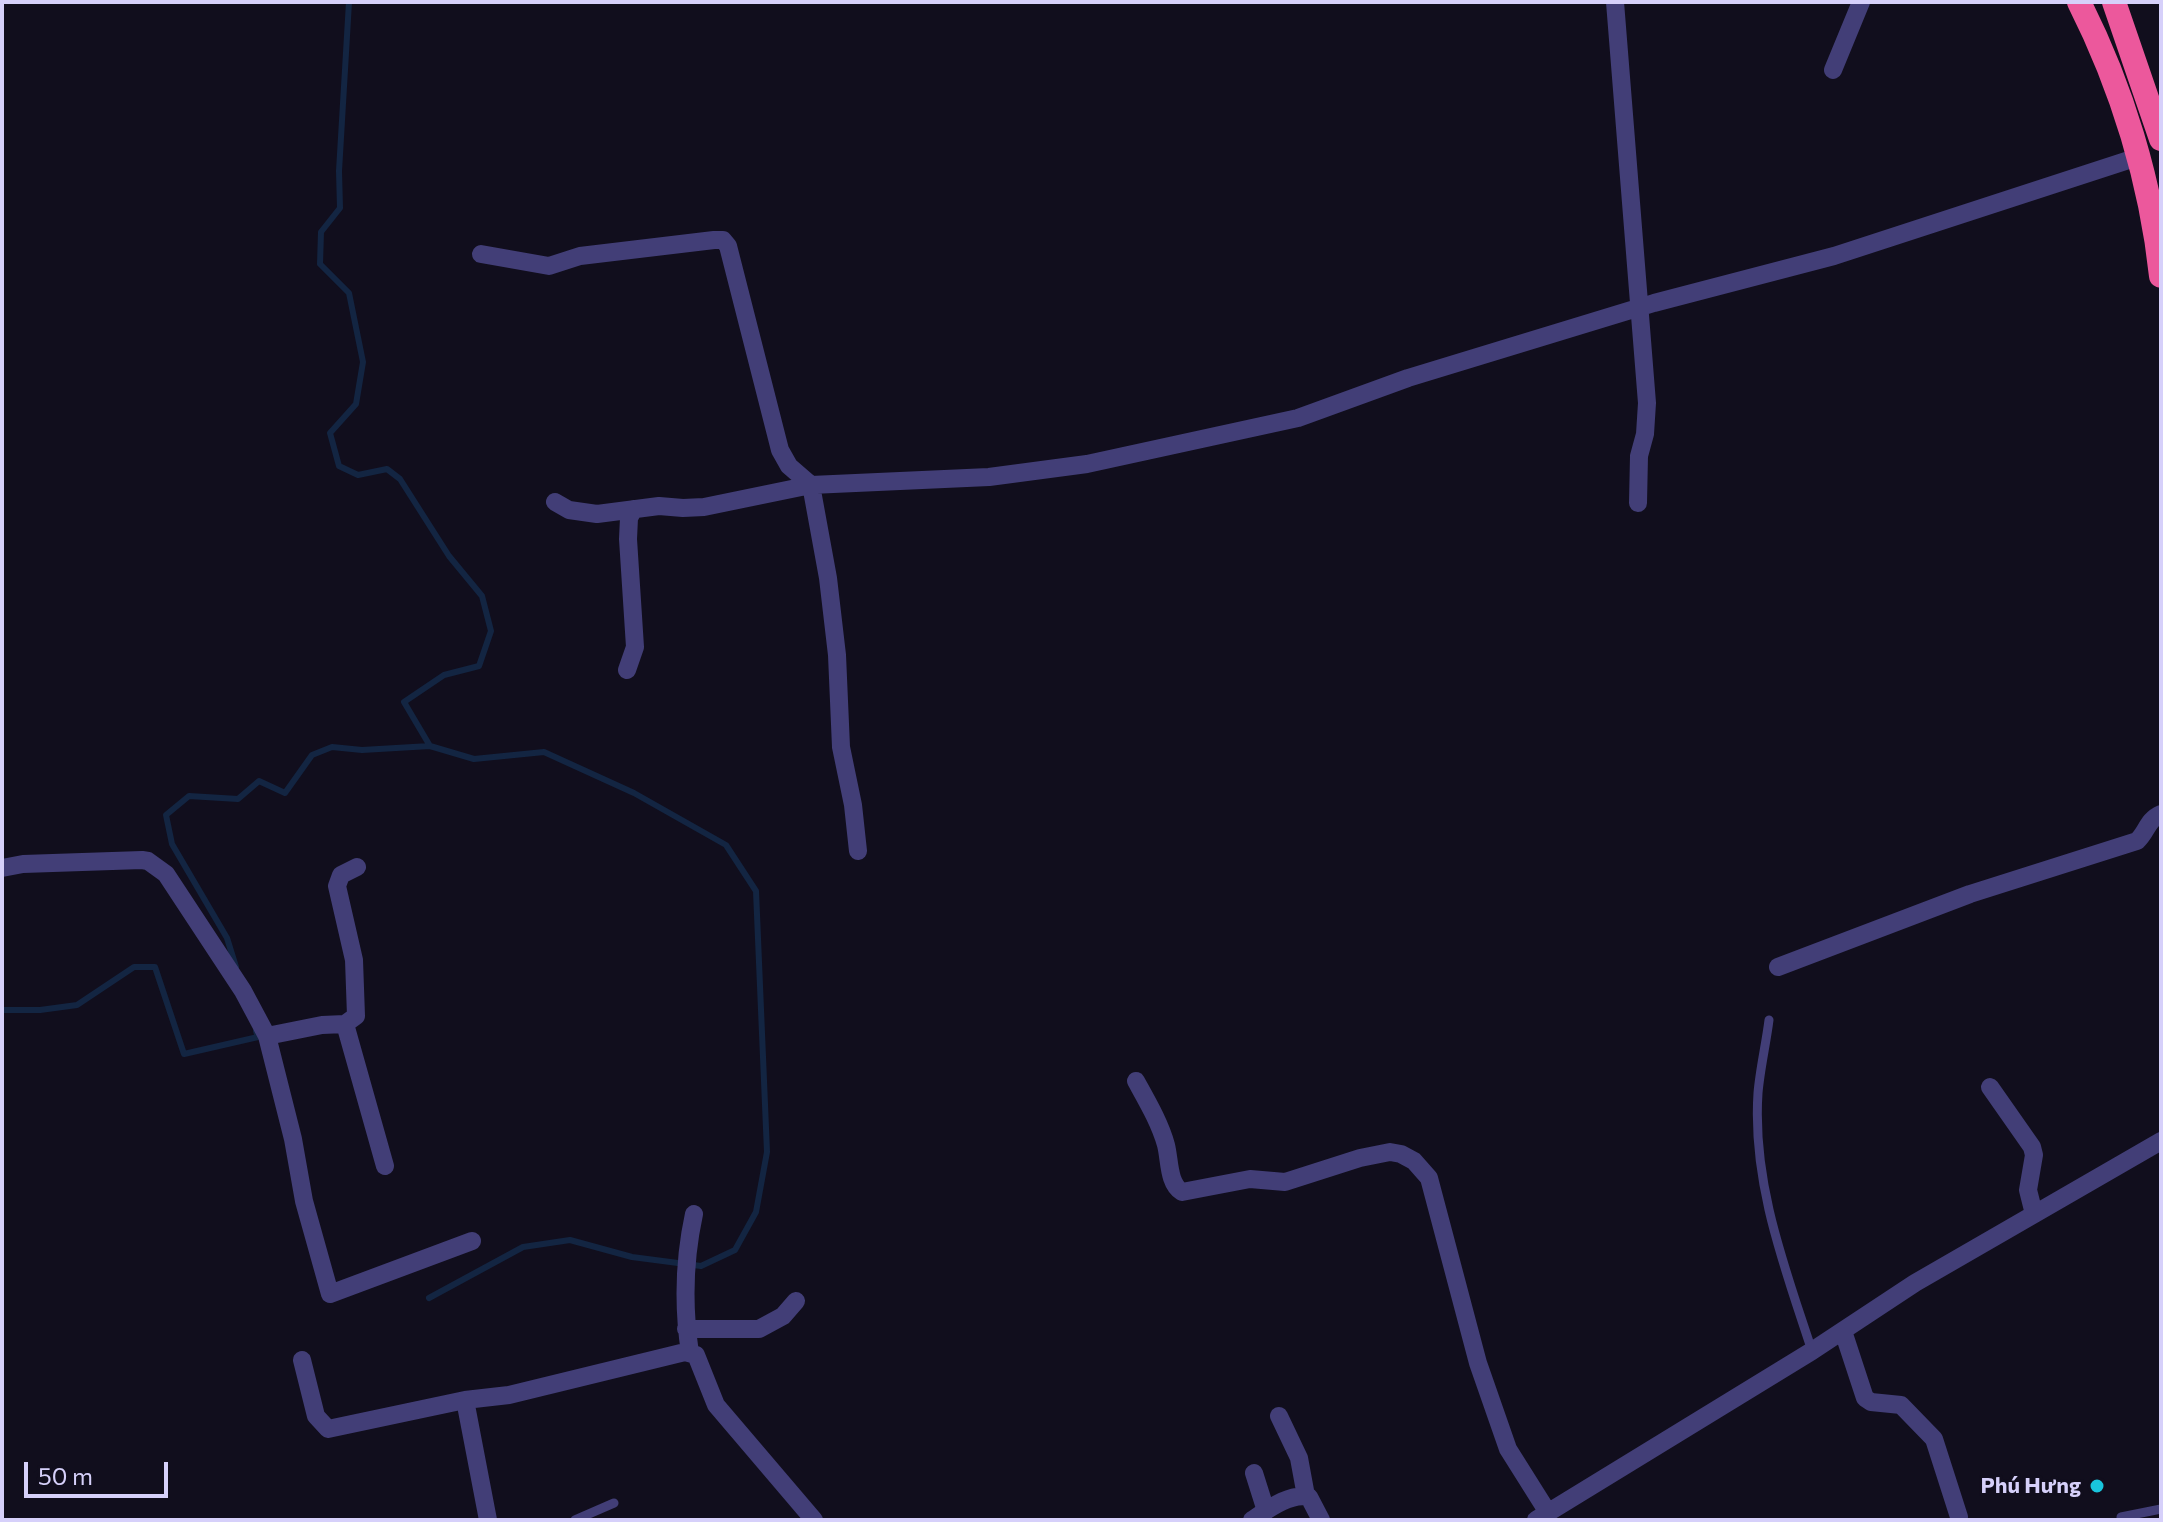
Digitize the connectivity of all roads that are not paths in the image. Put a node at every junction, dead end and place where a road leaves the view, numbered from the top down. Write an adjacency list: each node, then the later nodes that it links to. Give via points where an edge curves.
1 (1615, 2): 10 (street)
2 (1861, 2): 5 (street)
3 (2079, 2): 7 (highway, via 2112,72)
4 (2114, 2): 6 (highway)
5 (1833, 70)
6 (2161, 139)
7 (2138, 157): 9 (highway); 10 (street, via 1834,256)
8 (481, 254): 11 (street, via 549,266 580,256 723,240 780,450)
9 (2161, 276)
10 (1640, 307): 11 (street, via 1408,378 1298,418 1087,464 989,477); 13 (street, via 1647,416)
11 (811, 485): 14 (street, via 704,507); 17 (street, via 828,578 841,747)
12 (555, 502): 14 (street, via 586,514)
13 (1638, 503)
14 (634, 509): 15 (street, via 628,539 635,647)
15 (627, 670)
16 (2161, 814): 20 (street, via 2137,841 1970,894)
17 (858, 851)
18 (357, 867): 22 (street, via 341,875 337,886 357,996 356,1016)
19 (2, 868): 23 (street, via 142,860 158,867 197,919)
20 (1778, 967)
21 (1769, 1020): 34 (lane, via 1758,1094 1759,1149 1771,1226)
22 (345, 1024): 23 (street); 27 (street)
23 (267, 1036): 30 (street, via 330,1294)
24 (1136, 1081): 44 (street, via 1165,1141 1176,1189 1182,1192 1250,1179 1285,1182 1390,1152 1422,1168 1478,1363 1508,1449)
25 (1990, 1087): 29 (street, via 2032,1147 2028,1190)
26 (2161, 1141): 29 (street)
27 (385, 1166)
28 (694, 1214): 32 (street, via 685,1255)
29 (2034, 1214): 33 (street)
30 (472, 1241)
31 (796, 1301): 32 (street, via 783,1316 759,1329)
32 (686, 1329): 35 (street)
33 (1843, 1331): 34 (street); 45 (street, via 1865,1398 1901,1405 1934,1439)
34 (1812, 1351): 44 (street)
35 (690, 1353): 37 (street, via 509,1395); 49 (street, via 700,1362 716,1405)
36 (302, 1360): 37 (street, via 316,1416 328,1429)
37 (465, 1400): 47 (street)
38 (1279, 1416): 40 (street, via 1299,1458)
39 (1254, 1473): 43 (street)
40 (1306, 1496): 43 (street, via 1284,1501); 50 (street)
41 (614, 1503): 48 (lane)
42 (2161, 1509): 46 (lane)
43 (1259, 1516)
44 (1541, 1516)
45 (1959, 1517)
46 (2121, 1517)
47 (488, 1520)
48 (575, 1520)
49 (814, 1520)
50 (1321, 1520)

